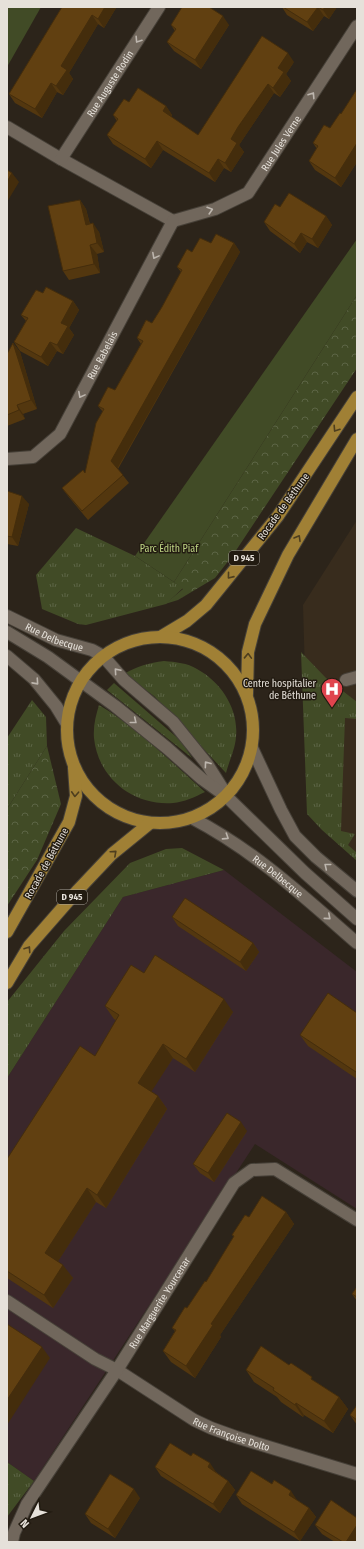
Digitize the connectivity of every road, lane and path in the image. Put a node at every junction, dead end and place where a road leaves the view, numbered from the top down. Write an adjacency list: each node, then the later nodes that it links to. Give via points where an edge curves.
1 (159, 7): 4 (street, Rue Auguste Rodin, one-way to 4)
2 (357, 26): 5 (street, Rue Jules Verne, one-way to 2, via 215,209 248,193)
3 (7, 127): 4 (street)
4 (60, 159): 5 (street)
5 (173, 221): 8 (street, Rue Rabelais, one-way to 8, via 60,434 33,457)
6 (357, 397): 11 (main road, Rocade de Béthune / D 945, one-way to 11, via 278,516 211,599 187,621)
7 (357, 439): 15 (main road, one-way to 7, via 248,652 255,624 288,555)
8 (7, 459)
9 (7, 616): 13 (street, Rue Delbecque, via 56,640 92,650)
10 (7, 632): 14 (street, via 48,657)
11 (162, 636): 13 (main road, via 125,643); 15 (main road, via 184,639 204,647 222,660 237,676)
12 (7, 656): 16 (street, one-way to 16, via 34,679)
13 (103, 656): 14 (main road); 19 (street, one-way to 13, via 207,764 173,722 124,680)
14 (80, 681): 16 (main road, via 73,695); 19 (street, one-way to 19)
15 (247, 695): 17 (main road, via 253,721)
16 (67, 724): 18 (main road, via 68,745)
17 (252, 748): 19 (main road, via 243,773); 22 (street, one-way to 17, via 295,836)
18 (74, 765): 21 (main road, via 86,787 104,805 126,817); 24 (main road, Rocade de Béthune, one-way to 24, via 76,796 69,822)
19 (228, 797): 20 (main road); 23 (street, via 305,873)
20 (192, 818): 21 (main road, via 172,823); 25 (street, Rue Delbecque, one-way to 25, via 222,834 265,864)
21 (150, 823): 26 (main road, D 945, one-way to 21, via 29,946 78,890 112,854)
22 (357, 891)
23 (357, 919)
24 (7, 932)
25 (357, 943)
26 (7, 983)
27 (357, 1220): 29 (street, Rue Marguerite Yourcenar, via 275,1169 252,1170 234,1183)
28 (7, 1301): 29 (street, Rue Françoise Dolto, via 95,1359)
29 (117, 1370): 30 (street, Rue Françoise Dolto, via 194,1420 211,1428); 31 (street, Rue Marguerite Yourcenar, via 28,1504)
30 (357, 1474)
31 (12, 1542)

